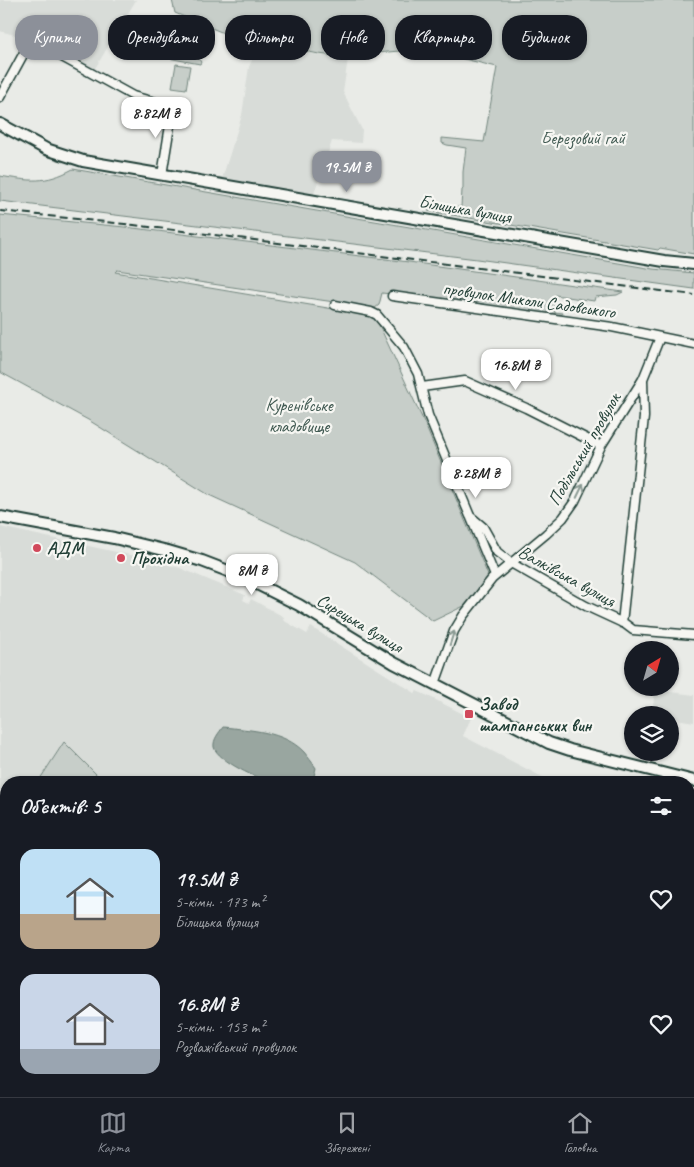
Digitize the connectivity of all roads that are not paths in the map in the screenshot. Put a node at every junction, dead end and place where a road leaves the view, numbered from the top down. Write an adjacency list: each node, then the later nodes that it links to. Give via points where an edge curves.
1 (0, 97): 3 (street, via 31,40 133,96 173,106)
2 (0, 124): 3 (main road, Білицька вулиця, via 66,156)
3 (162, 174): 4 (main road, Білицька вулиця)
4 (694, 264)
5 (392, 296): 7 (street, провулок Миколи Садовського, via 612,327)
6 (335, 305): 10 (street, Валківська вулиця, via 377,315 404,347)
7 (660, 337): 8 (street); 9 (street, Подільський провулок)
8 (694, 344)
9 (643, 379): 11 (street, Подільський провулок); 16 (street, via 644,417)
10 (422, 386): 11 (street, via 466,380); 12 (street, Валківська вулиця, via 428,415)
11 (601, 446): 14 (street, Подільський провулок, one-way to 11, via 563,518 575,501)
12 (470, 516): 14 (street, Валківська вулиця, via 483,527 497,552); 15 (street)
13 (0, 517): 18 (main road, Сирецька вулиця, via 114,538 202,561 299,605)
14 (511, 563): 15 (street, Подільський провулок); 16 (street, Валківська вулиця)
15 (495, 576): 18 (street, Подільський провулок, one-way to 15, via 454,631)
16 (622, 623): 17 (street, Валківська вулиця, via 633,630)
17 (694, 635)
18 (435, 684): 19 (main road, Сирецька вулиця, via 550,743)
19 (677, 776)

